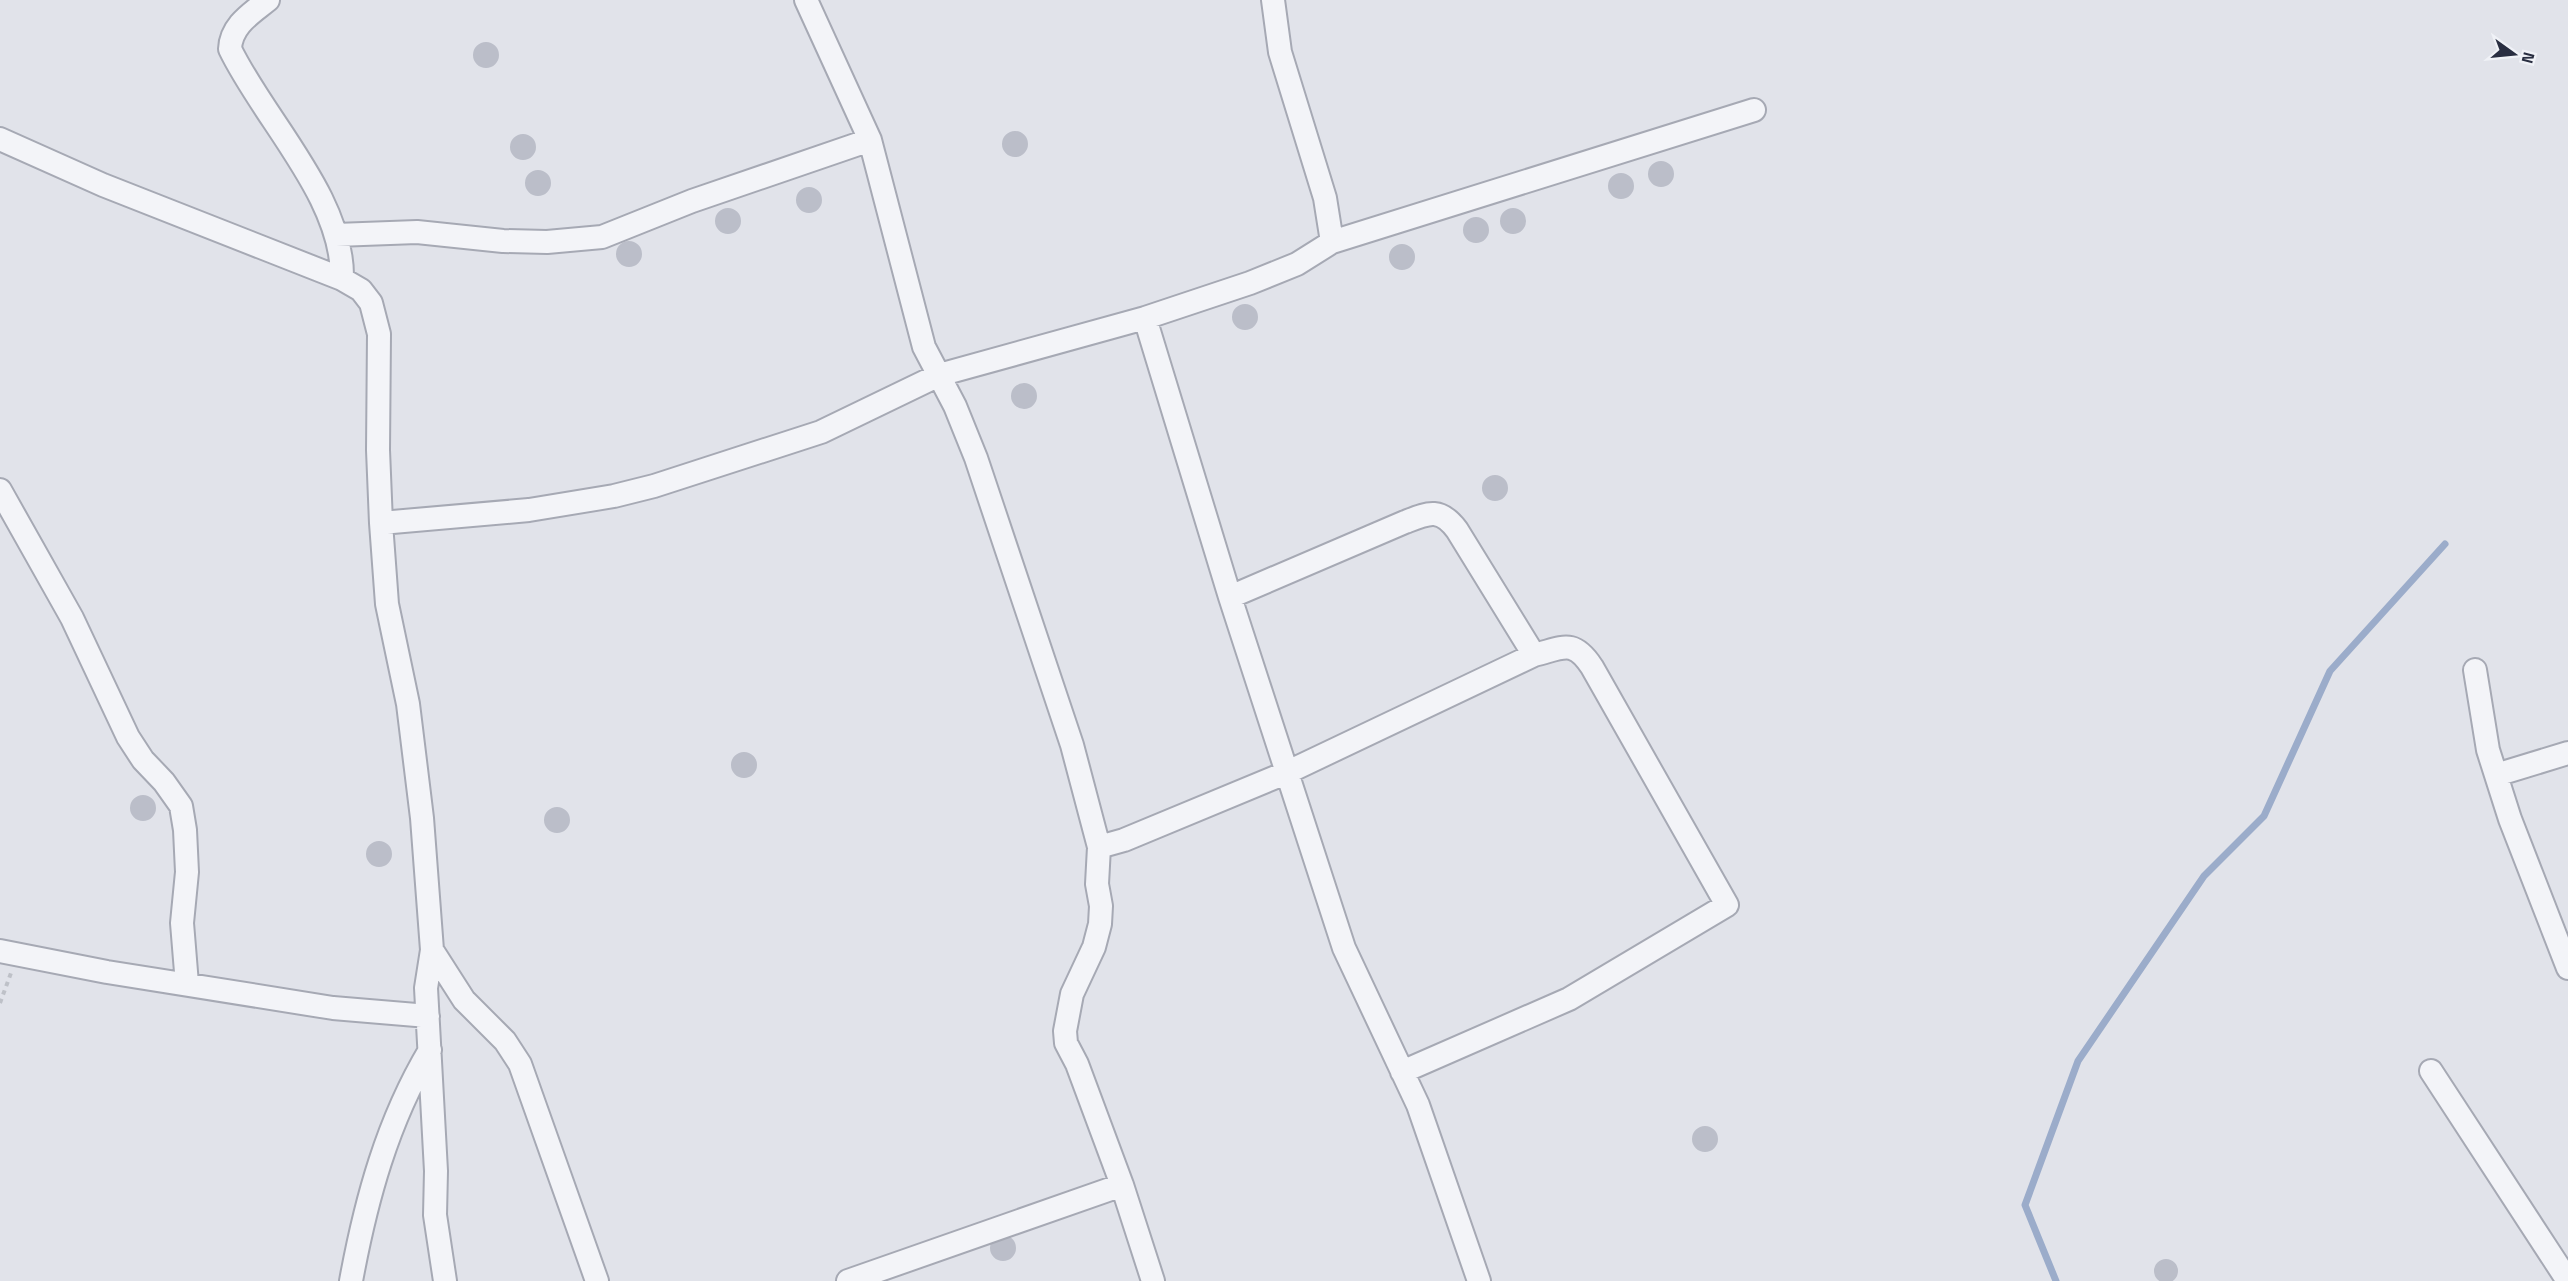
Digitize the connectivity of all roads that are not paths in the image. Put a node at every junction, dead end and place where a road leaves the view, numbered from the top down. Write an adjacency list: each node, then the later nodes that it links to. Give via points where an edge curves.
1 (268, 0): 7 (street, via 235,30 230,49 321,200)
2 (806, 0): 6 (street)
3 (1273, 0): 8 (street, via 1280,52 1325,198)
4 (1754, 110): 8 (street)
5 (0, 139): 9 (street, via 103,186)
6 (870, 140): 7 (street, via 692,201 602,237 547,242 417,232); 11 (street, via 924,347)
7 (336, 235): 9 (street)
8 (1332, 242): 10 (street, via 1269,276)
9 (342, 279): 13 (street, via 361,290 371,303 379,334)
10 (1145, 318): 11 (street); 14 (street)
11 (939, 375): 13 (street, via 821,432 654,486 529,510); 20 (street, via 976,458 1072,745)
12 (0, 490): 24 (street, via 72,618 128,737 181,806 186,862 182,923)
13 (381, 523): 21 (street, via 387,604 408,704 422,818)
14 (1230, 597): 15 (street, via 1434,513 1449,519 1457,530); 18 (street)
15 (1534, 655): 18 (street); 28 (street, via 1562,646 1582,653 1727,905 1569,999)
16 (2475, 670): 19 (street)
17 (2568, 753): 19 (street)
18 (1288, 772): 20 (street); 28 (street, via 1344,948)
19 (2496, 775): 23 (street)
20 (1099, 847): 29 (street, via 1100,924 1072,994 1065,1031 1066,1043)
21 (432, 950): 25 (street, via 426,988); 32 (street, via 464,1000 505,1041 520,1064)
22 (8, 953): 24 (street)
23 (2568, 968)
24 (187, 984): 25 (street, via 333,1008)
25 (428, 1016): 26 (street)
26 (430, 1050): 30 (street, via 401,1102 380,1159); 31 (street, via 435,1215)
27 (2431, 1071): 36 (street)
28 (1402, 1072): 35 (street, via 1435,1150)
29 (1122, 1185): 33 (street); 34 (street)
30 (351, 1281)
31 (445, 1281)
32 (597, 1281)
33 (848, 1281)
34 (1153, 1281)
35 (1479, 1281)
36 (2568, 1281)

